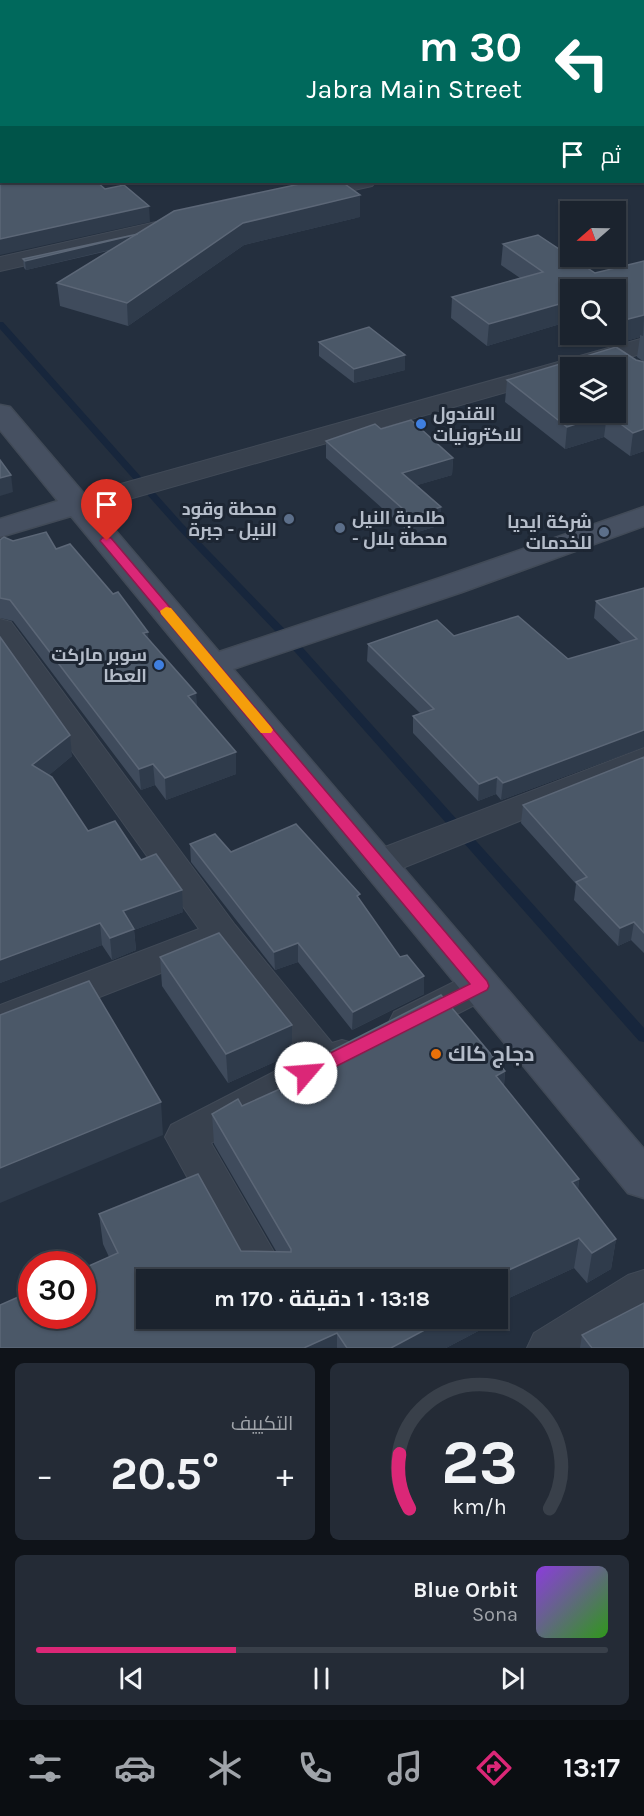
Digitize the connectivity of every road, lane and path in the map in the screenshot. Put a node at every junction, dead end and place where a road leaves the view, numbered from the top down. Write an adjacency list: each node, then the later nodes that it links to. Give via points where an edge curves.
1 (354, 183): 2 (street)
2 (287, 199)
3 (207, 217): 4 (street)
4 (0, 264)
5 (644, 345): 6 (street)
6 (613, 354): 7 (street); 9 (street)
7 (636, 370)
8 (0, 413): 9 (main road)
9 (77, 505): 11 (main road); 13 (main road)
10 (644, 516): 13 (main road)
11 (0, 528)
12 (0, 628): 16 (street)
13 (211, 665): 15 (main road)
14 (644, 759): 15 (street)
15 (377, 864): 17 (main road)
16 (222, 934): 18 (street); 19 (street)
17 (481, 986): 19 (street); 21 (main road)
18 (0, 1021)
19 (325, 1063): 20 (street)
20 (186, 1137): 22 (street); 23 (street)
21 (644, 1180)
22 (262, 1269)
23 (266, 1269)
24 (644, 1289): 29 (street)
25 (297, 1329): 27 (street)
26 (303, 1329): 28 (street)
27 (308, 1348)
28 (314, 1348)
29 (550, 1348)

